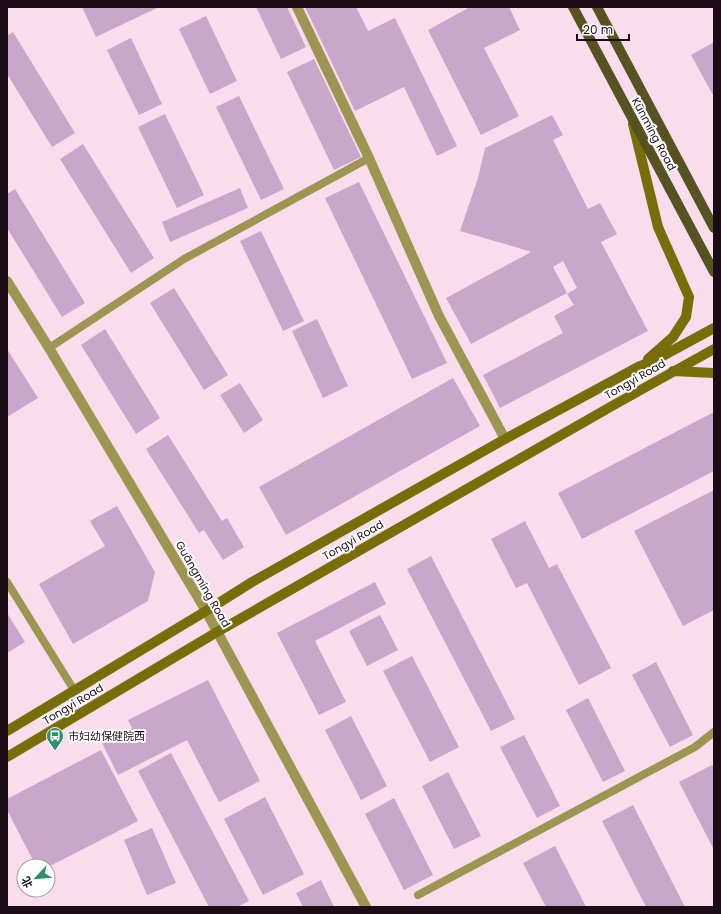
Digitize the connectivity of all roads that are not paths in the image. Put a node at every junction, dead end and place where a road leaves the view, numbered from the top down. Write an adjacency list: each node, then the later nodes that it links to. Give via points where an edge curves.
1 (297, 7): 5 (street)
2 (573, 7): 4 (main road, Kūnmíng Road)
3 (597, 7): 6 (main road, Kūnmíng Road)
4 (632, 120): 7 (main road, Kūnmíng Road); 12 (main road, via 658,226 689,297 686,317 673,337)
5 (369, 158): 10 (lane, via 184,259); 15 (street, via 439,316)
6 (713, 225)
7 (714, 272)
8 (7, 281): 10 (street, Guāngmíng Road)
9 (714, 328): 12 (main road, Tongyi Road)
10 (49, 348): 17 (street, Guāngmíng Road)
11 (714, 349): 13 (main road, Tongyi Road)
12 (640, 366): 15 (main road, Tongyi Road)
13 (674, 371): 14 (main road); 18 (main road, Tongyi Road)
14 (714, 373)
15 (505, 440): 17 (main road, Tongyi Road, via 252,582)
16 (7, 582): 19 (lane)
17 (206, 611): 18 (street, Guāngmíng Road); 19 (main road, Tongyi Road)
18 (217, 632): 22 (main road, Tongyi Road); 24 (street, Guāngmíng Road)
19 (74, 690): 20 (main road, Tongyi Road)
20 (7, 731)
21 (714, 732): 23 (lane, via 695,747)
22 (7, 757)
23 (418, 895)
24 (366, 907)

